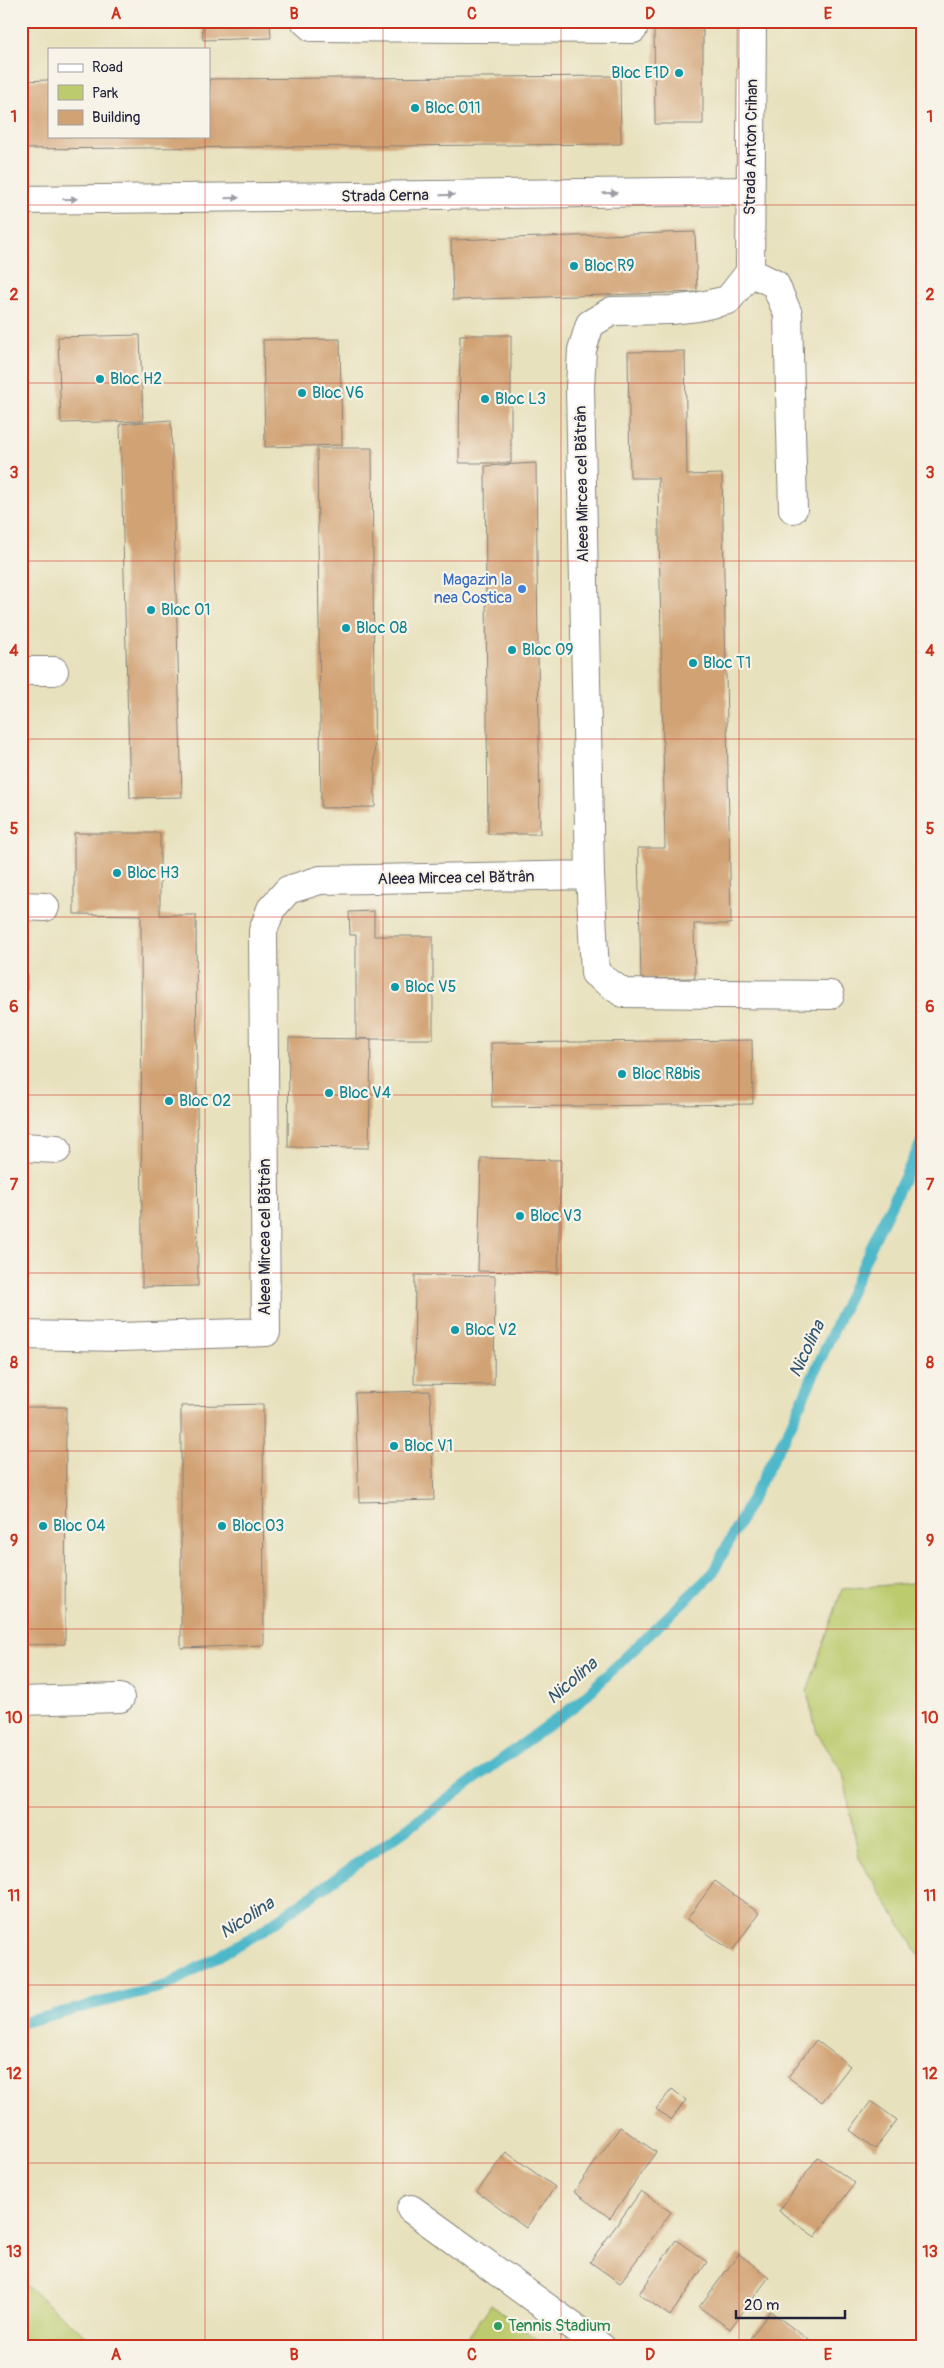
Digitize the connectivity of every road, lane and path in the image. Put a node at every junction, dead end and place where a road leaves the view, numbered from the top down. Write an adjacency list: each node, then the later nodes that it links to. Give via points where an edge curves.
1 (305, 21): 3 (street, via 312,27)
2 (752, 21): 5 (street, Strada Anton Crihan)
3 (407, 24): 4 (street)
4 (633, 29)
5 (750, 192): 6 (street, Strada Cerna, one-way to 5); 7 (street, Strada Anton Crihan)
6 (21, 200)
7 (750, 272): 8 (street, via 775,284 788,314); 11 (street, Aleea Mircea cel Bătrân, via 728,300 671,310 612,311 590,324 582,350 580,387)
8 (793, 510)
9 (21, 671): 10 (street)
10 (54, 671)
11 (590, 875): 12 (street, via 596,973 623,993); 15 (street, Aleea Mircea cel Bătrân, via 320,880 288,890 271,909 263,931 266,1332 121,1337)
12 (830, 995)
13 (21, 1147): 14 (street)
14 (57, 1149)
15 (21, 1335)
16 (120, 1698): 17 (street)
17 (21, 1701)
18 (411, 2210): 19 (street)
19 (601, 2347)

